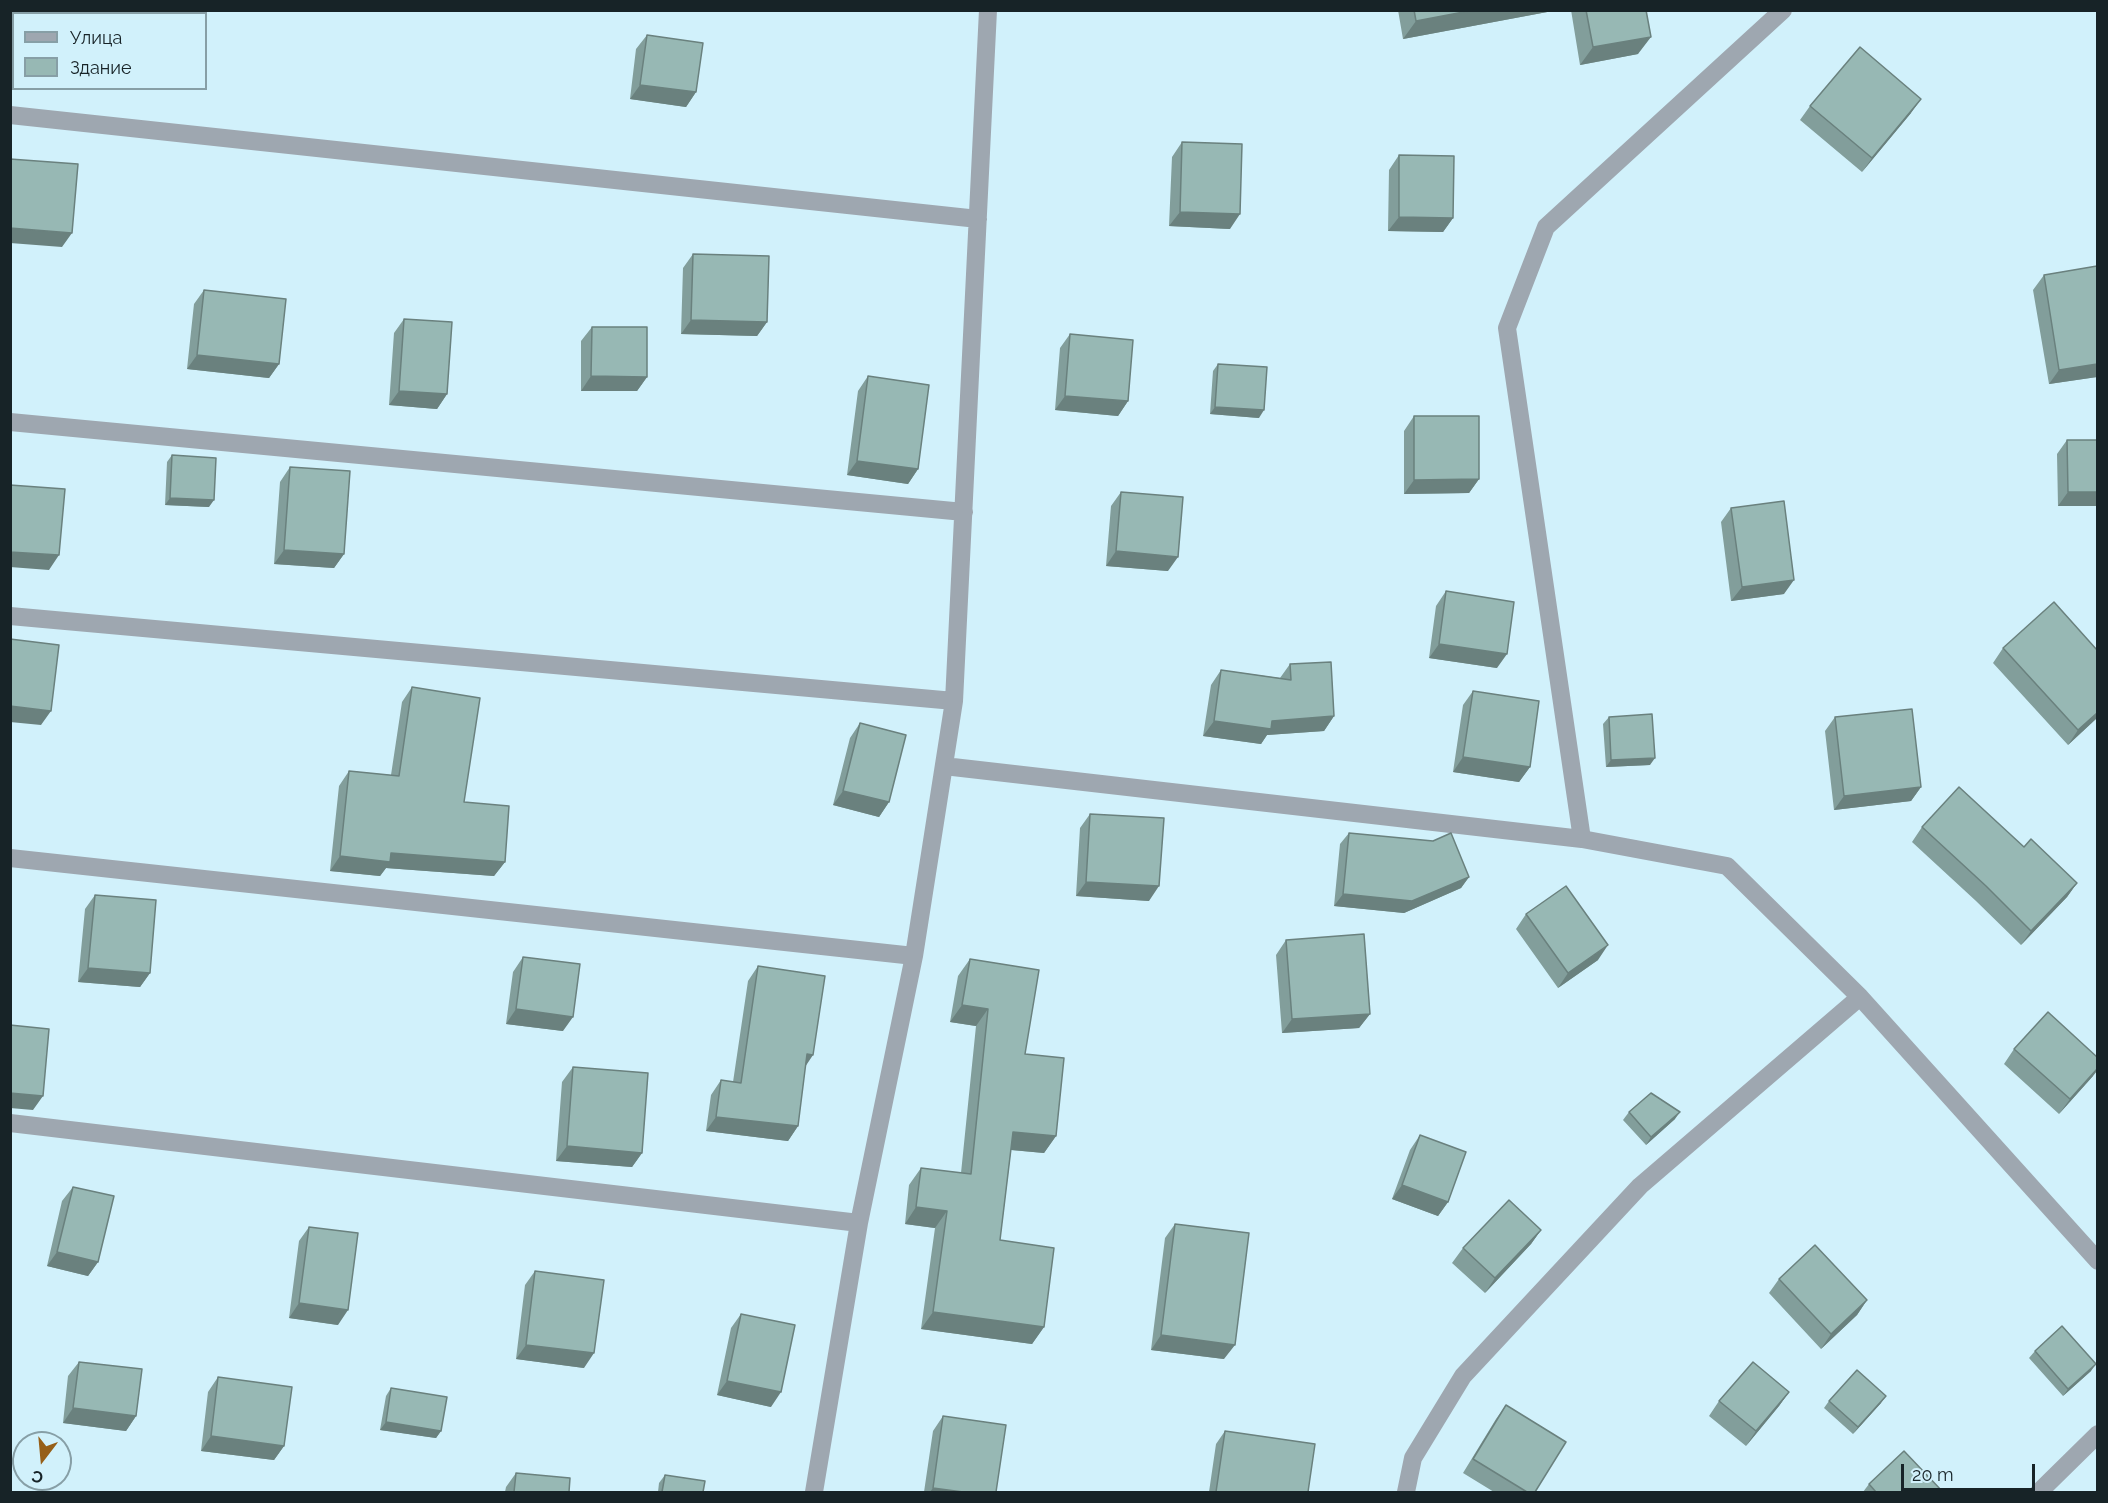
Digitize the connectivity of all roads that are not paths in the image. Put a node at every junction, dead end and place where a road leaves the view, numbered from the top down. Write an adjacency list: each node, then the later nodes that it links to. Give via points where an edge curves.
1 (988, 10): 4 (street)
2 (1783, 10): 10 (street, via 1546,227 1507,328)
3 (10, 115): 4 (street)
4 (978, 219): 6 (street)
5 (10, 422): 6 (street)
6 (964, 512): 8 (street)
7 (10, 616): 8 (street)
8 (954, 701): 9 (street)
9 (944, 766): 10 (street); 12 (street)
10 (1582, 839): 13 (street, via 1727,866)
11 (10, 858): 12 (street)
12 (914, 956): 15 (street)
13 (1860, 997): 16 (street); 19 (street, via 1640,1186 1463,1376 1413,1458)
14 (10, 1123): 15 (street)
15 (859, 1223): 18 (street)
16 (2097, 1261)
17 (2097, 1434): 20 (street)
18 (814, 1492)
19 (1406, 1492)
20 (2038, 1492)

